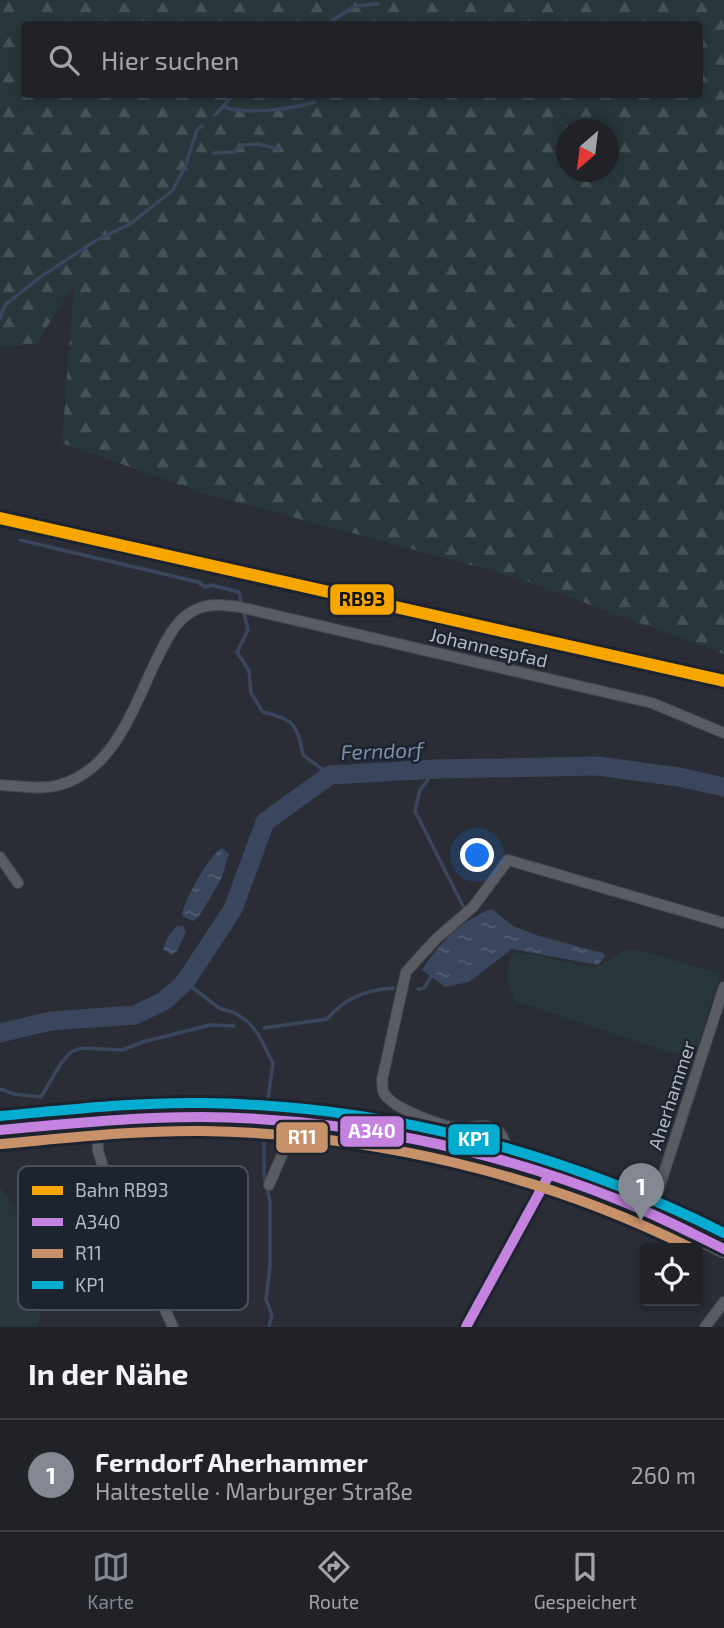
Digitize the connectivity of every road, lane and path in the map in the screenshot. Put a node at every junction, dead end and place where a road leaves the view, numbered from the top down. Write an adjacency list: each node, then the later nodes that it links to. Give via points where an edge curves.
1 (724, 733): 2 (street, Johannespfad, via 652,703 215,604 195,610 174,626 102,760 59,785)
2 (0, 785)
3 (0, 858): 4 (street)
4 (18, 883)
5 (724, 923): 10 (street, via 508,860 473,907 406,972 383,1080 383,1091 391,1102 420,1116 446,1126 500,1132)
6 (724, 987): 14 (street, Aherhammer)
7 (97, 1122): 8 (main road, via 230,1118); 9 (main road); 11 (street)
8 (296, 1122): 10 (main road, via 385,1133); 13 (street)
9 (0, 1130)
10 (506, 1162): 12 (main road)
11 (103, 1166)
12 (549, 1175): 14 (main road); 19 (street)
13 (269, 1185)
14 (651, 1213): 15 (main road)
15 (724, 1249)
16 (724, 1301): 20 (street)
17 (165, 1310): 18 (street)
18 (173, 1327)
19 (466, 1327)
20 (705, 1327)

